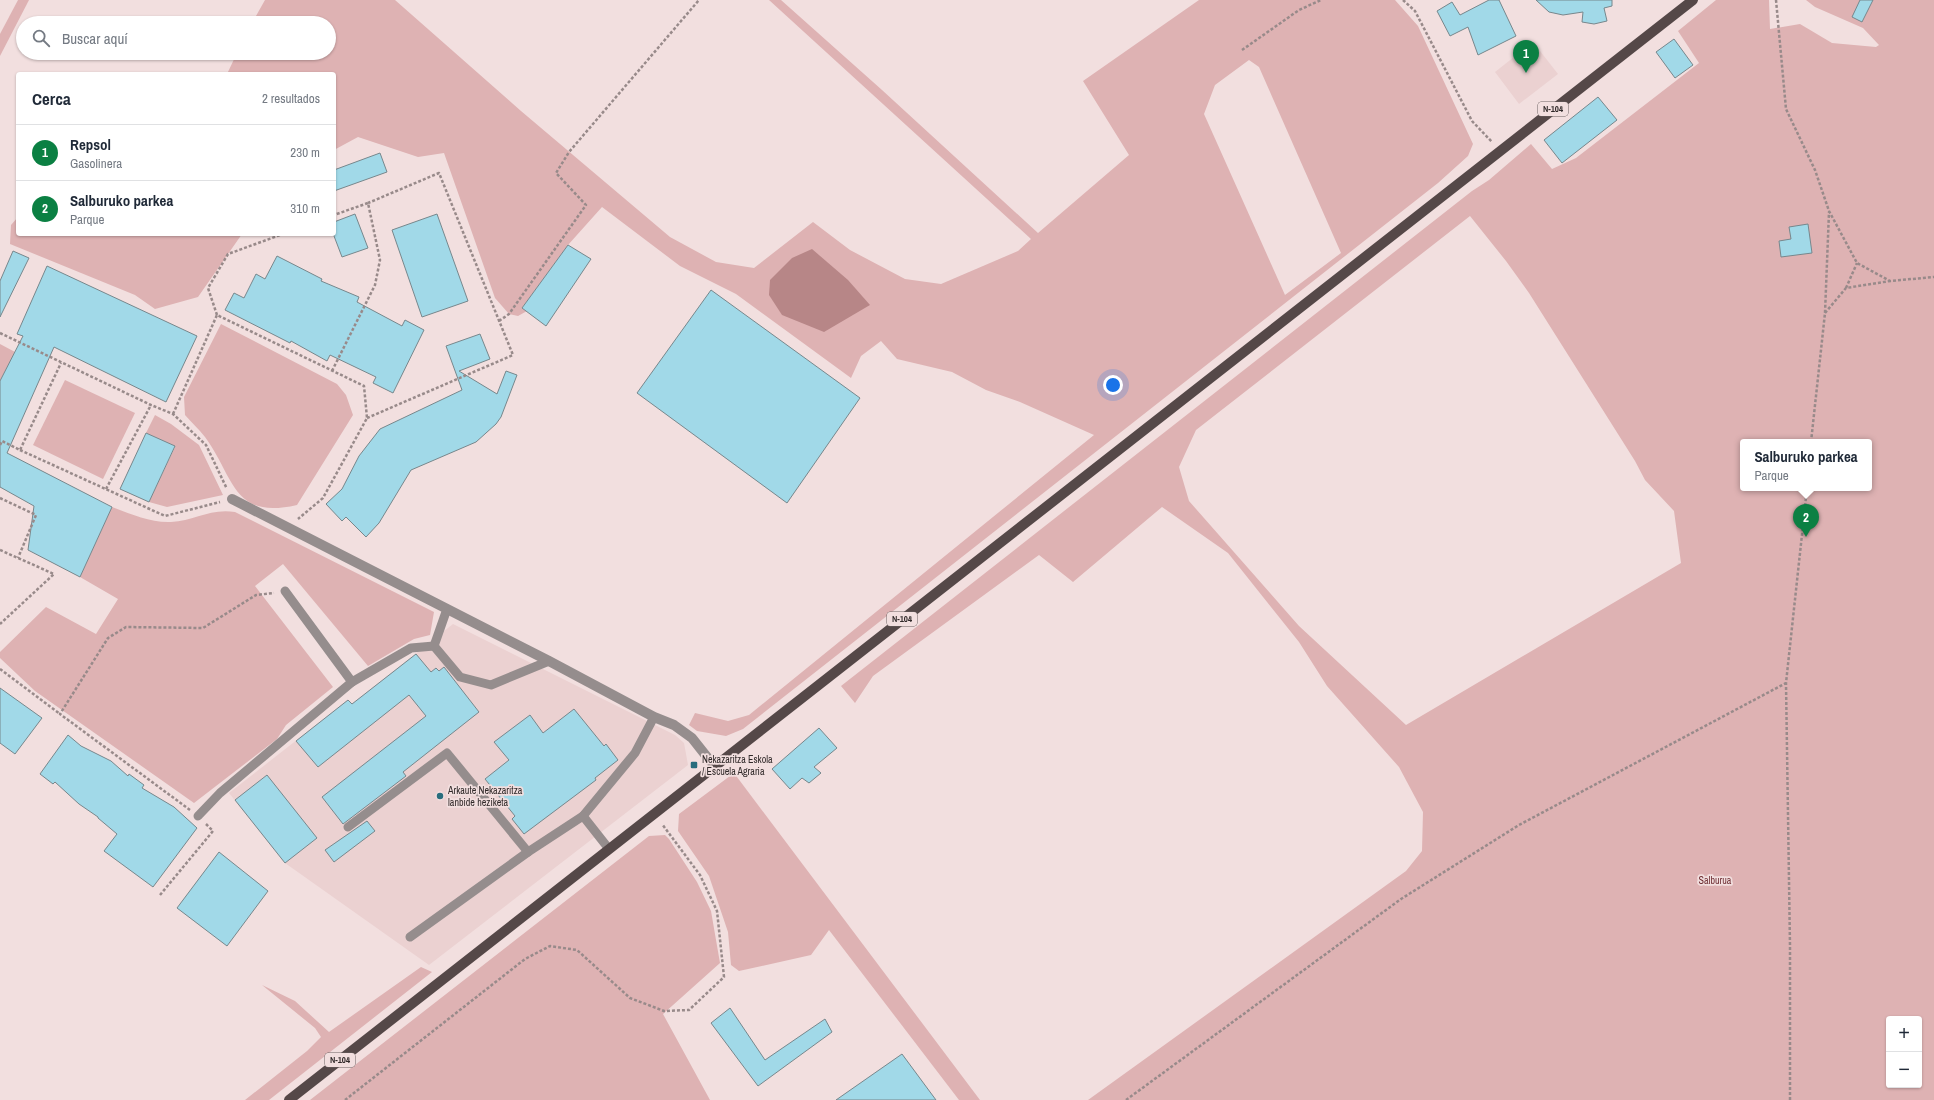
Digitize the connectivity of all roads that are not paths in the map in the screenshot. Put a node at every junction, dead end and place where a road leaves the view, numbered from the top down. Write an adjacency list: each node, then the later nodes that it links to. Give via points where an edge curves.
1 (1693, 0): 9 (main road, N-104)
2 (232, 499): 4 (street)
3 (285, 591): 7 (lane)
4 (447, 609): 5 (lane); 6 (street)
5 (434, 646): 6 (lane, via 460,677 491,685); 7 (lane, via 411,648)
6 (550, 661): 8 (street)
7 (352, 682): 10 (lane, via 220,793)
8 (654, 717): 9 (street, via 674,725 692,738); 11 (lane, via 635,753)
9 (715, 767): 13 (main road, N-104)
10 (198, 816)
11 (584, 816): 13 (lane); 14 (lane)
12 (348, 827): 14 (lane, via 447,753)
13 (609, 849): 16 (main road, N-104)
14 (528, 852): 15 (lane)
15 (410, 937)
16 (289, 1100)

